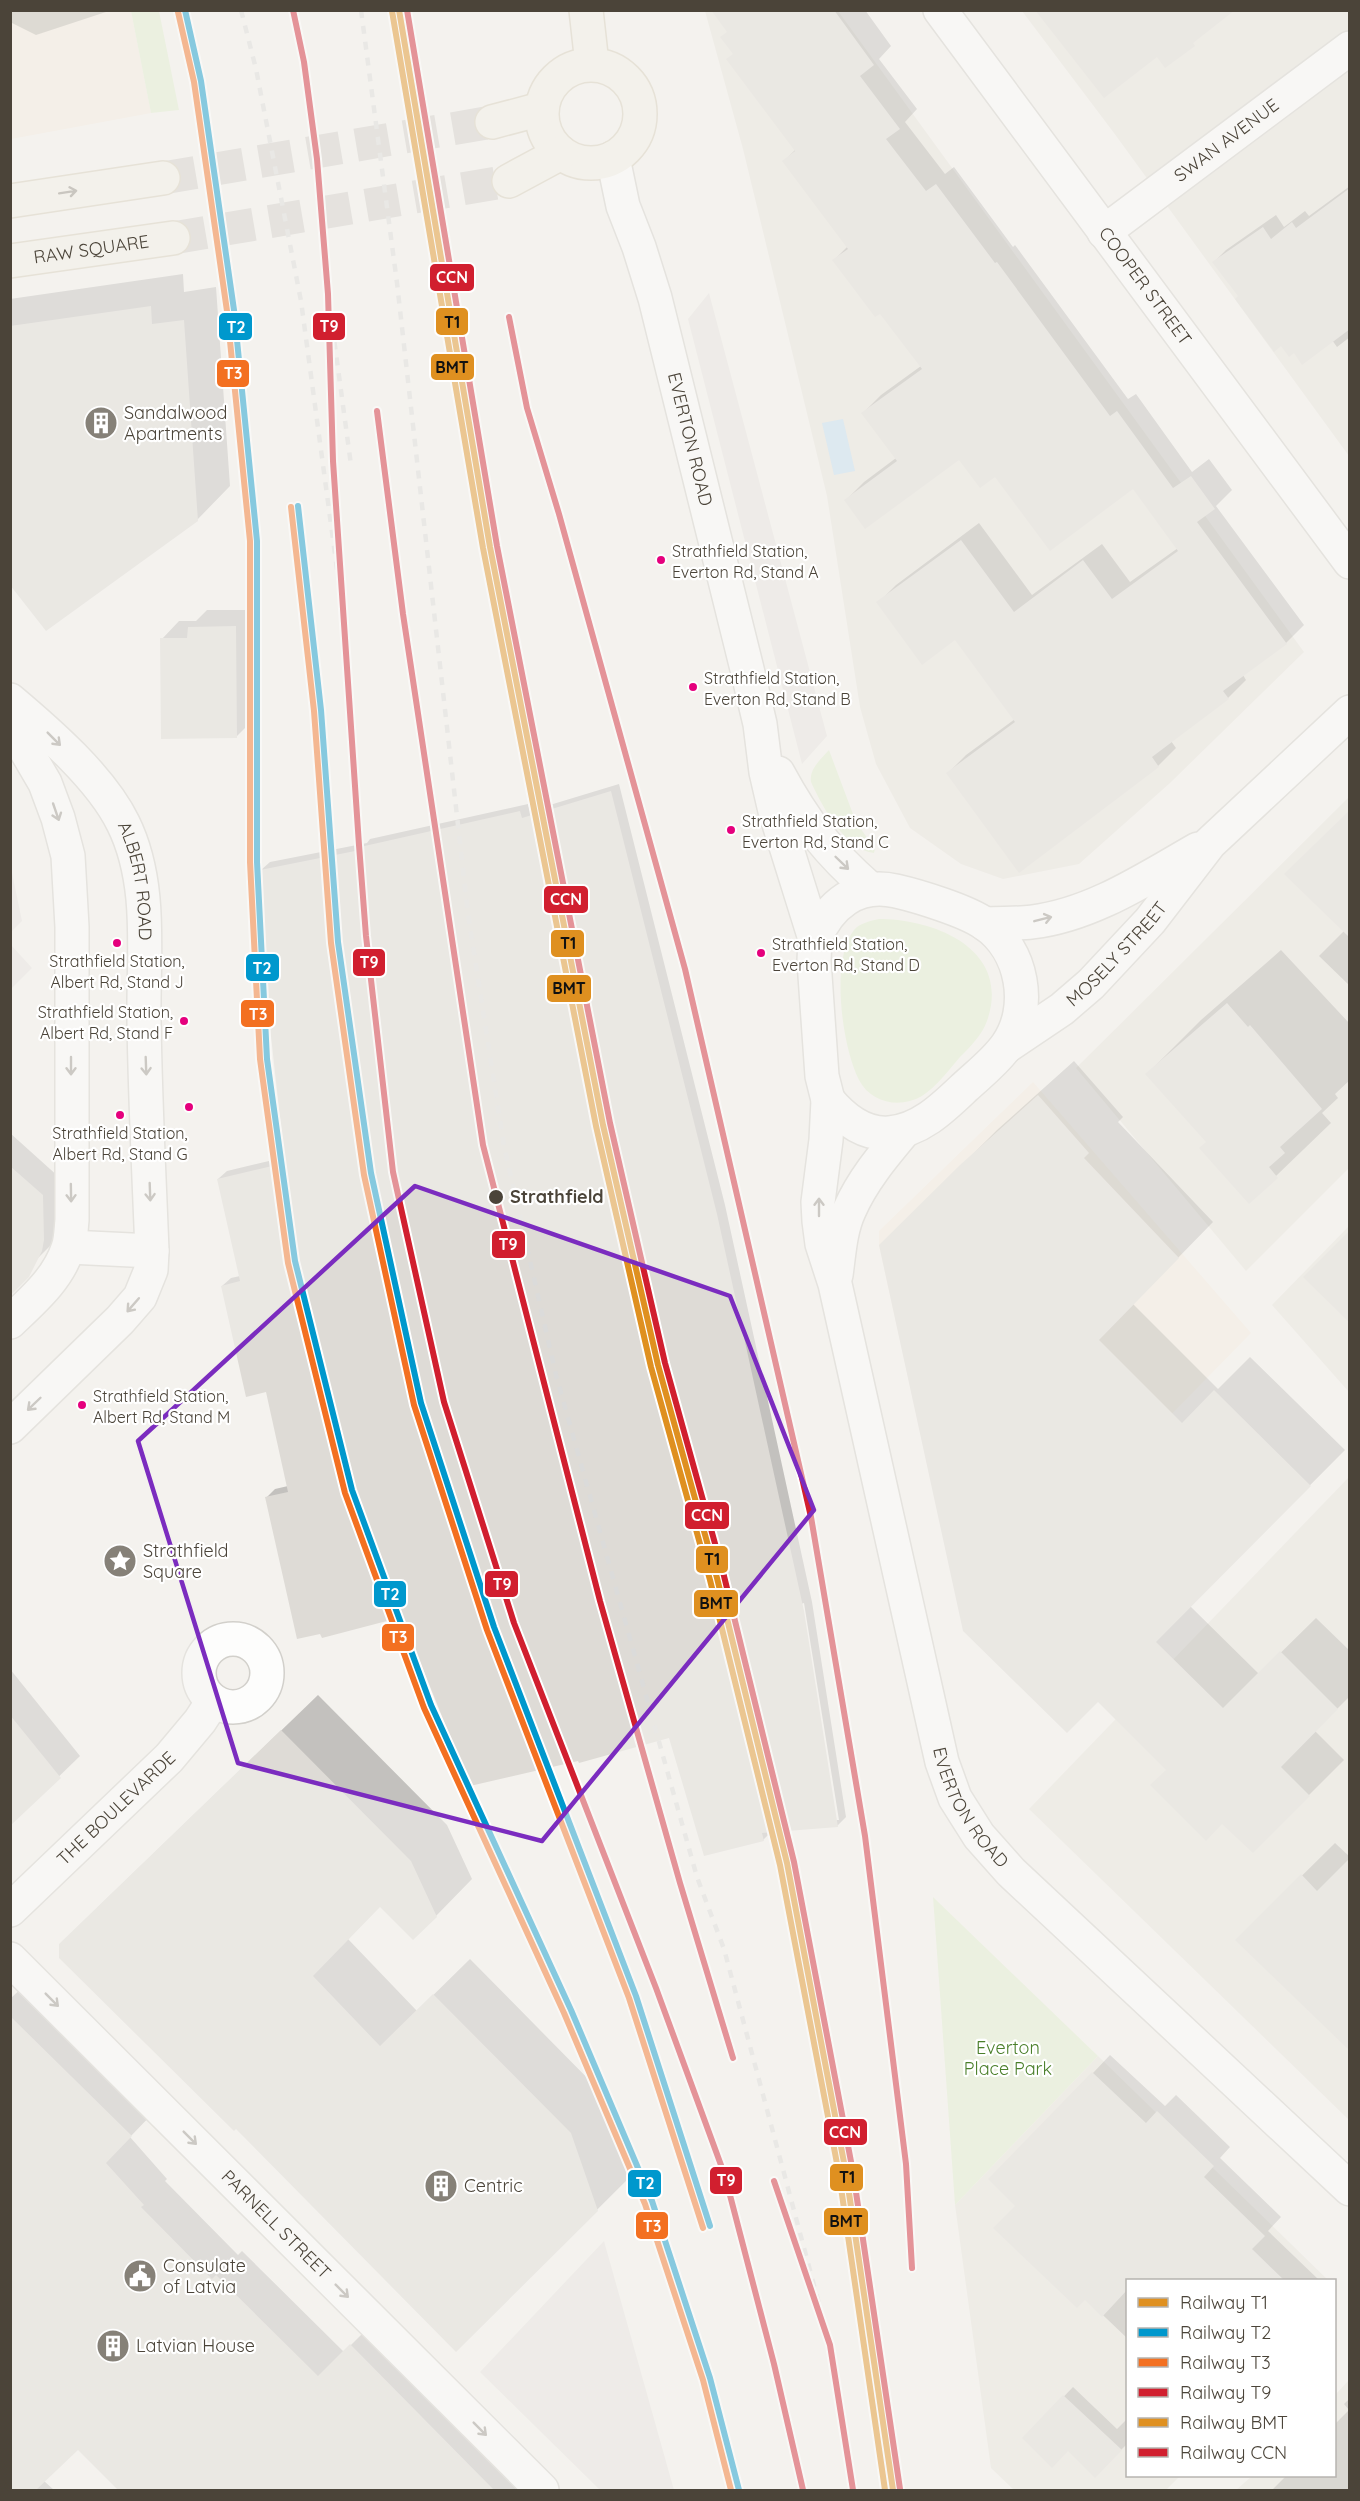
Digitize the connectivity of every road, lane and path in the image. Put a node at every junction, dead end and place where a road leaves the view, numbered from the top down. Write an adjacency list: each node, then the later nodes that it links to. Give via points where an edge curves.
1 (586, 10): 4 (main road)
2 (940, 10): 12 (street, COOPER STREET)
3 (1350, 48): 12 (street, SWAN AVENUE)
4 (592, 64): 5 (main road, via 564,72 545,95); 8 (main road, via 622,75 634,88 640,103 636,136 627,149)
5 (542, 109): 6 (main road); 7 (main road, via 543,126)
6 (492, 122)
7 (561, 153): 8 (main road, via 586,163); 10 (main road)
8 (613, 158): 19 (street, EVERTON ROAD, via 623,207 655,298)
9 (163, 178): 11 (main road, one-way to 9)
10 (508, 182)
11 (10, 201)
12 (1104, 232): 15 (street, COOPER STREET)
13 (173, 238): 14 (main road, RAW SQUARE)
14 (10, 261)
15 (1350, 562)
16 (10, 700): 28 (street, ALBERT ROAD, one-way to 28, via 75,760 100,790 123,822 137,858 143,897)
17 (1350, 712): 20 (street, MOSELY STREET)
18 (10, 723): 27 (street, one-way to 27, via 45,783 68,856 72,927)
19 (760, 724): 21 (street, one-way to 21, via 778,772 798,809 841,863); 23 (street, via 778,822)
20 (1210, 843): 22 (street, MOSELY STREET, one-way to 20, via 1033,922 1081,910); 24 (street, MOSELY STREET, via 1150,921 1098,977 1062,1009)
21 (870, 889): 22 (street, via 913,895); 23 (street, via 856,892 831,911)
22 (985, 924): 24 (street, via 1007,947 1019,972 1022,1011)
23 (815, 939): 25 (street, via 822,1076)
24 (1006, 1046): 26 (street, via 936,1113)
25 (828, 1100): 26 (street, via 852,1124 868,1131); 29 (street, one-way to 25, via 822,1244 818,1202)
26 (904, 1131): 29 (street, via 876,1165 848,1213)
27 (69, 1247): 28 (street); 30 (street, via 59,1270 43,1291)
28 (152, 1251): 31 (street, one-way to 31, via 140,1297)
29 (835, 1284): 35 (street, EVERTON ROAD, via 942,1762 955,1798 979,1836 1011,1872)
30 (10, 1322)
31 (10, 1427)
32 (213, 1701): 33 (street, THE BOULEVARDE, via 169,1758)
33 (10, 1910)
34 (10, 1959): 36 (street, PARNELL STREET, one-way to 36)
35 (1350, 2188)
36 (542, 2490)

